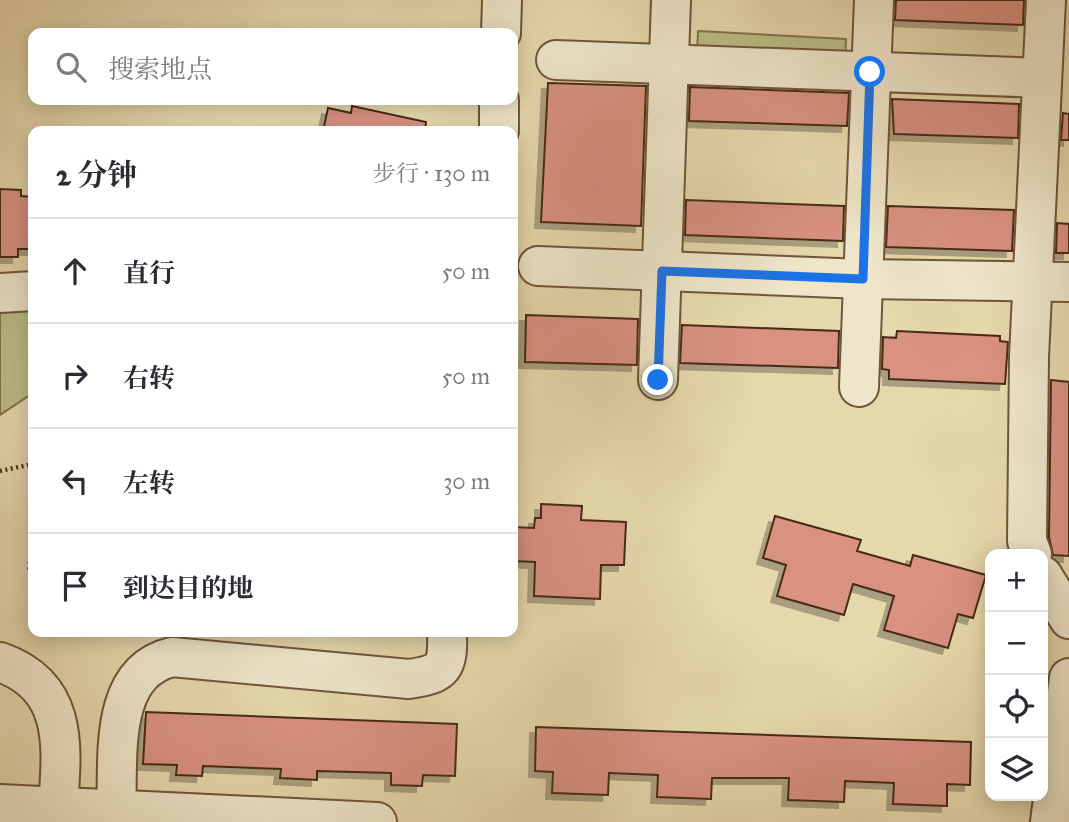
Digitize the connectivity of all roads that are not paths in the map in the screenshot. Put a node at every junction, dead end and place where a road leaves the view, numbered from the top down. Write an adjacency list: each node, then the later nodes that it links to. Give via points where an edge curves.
1 (502, 0): 5 (street)
2 (671, 0): 7 (street)
3 (874, 0): 8 (street)
4 (1046, 0): 9 (street)
5 (501, 28)
6 (556, 60): 7 (street)
7 (668, 64): 8 (street); 13 (street)
8 (870, 72): 9 (street); 14 (street)
9 (1042, 78): 15 (street)
10 (499, 105): 11 (street)
11 (499, 126)
12 (538, 266): 13 (street)
13 (662, 271): 14 (street); 18 (street)
14 (863, 279): 15 (street); 19 (street)
15 (1051, 281): 20 (street, via 1027,528)
16 (28, 291): 17 (street)
17 (0, 293)
18 (658, 380)
19 (859, 387)
20 (1030, 549)
21 (1048, 584): 22 (street)
22 (1069, 619)
23 (447, 637): 28 (street, via 448,655 441,671 409,679 173,657 159,660 142,672 127,694 121,716)
24 (0, 662): 27 (street, via 38,687 60,723)
25 (1069, 678): 30 (street)
26 (0, 804): 27 (street)
27 (58, 807): 28 (street)
28 (116, 812): 29 (street)
29 (377, 822)
30 (1050, 822)

